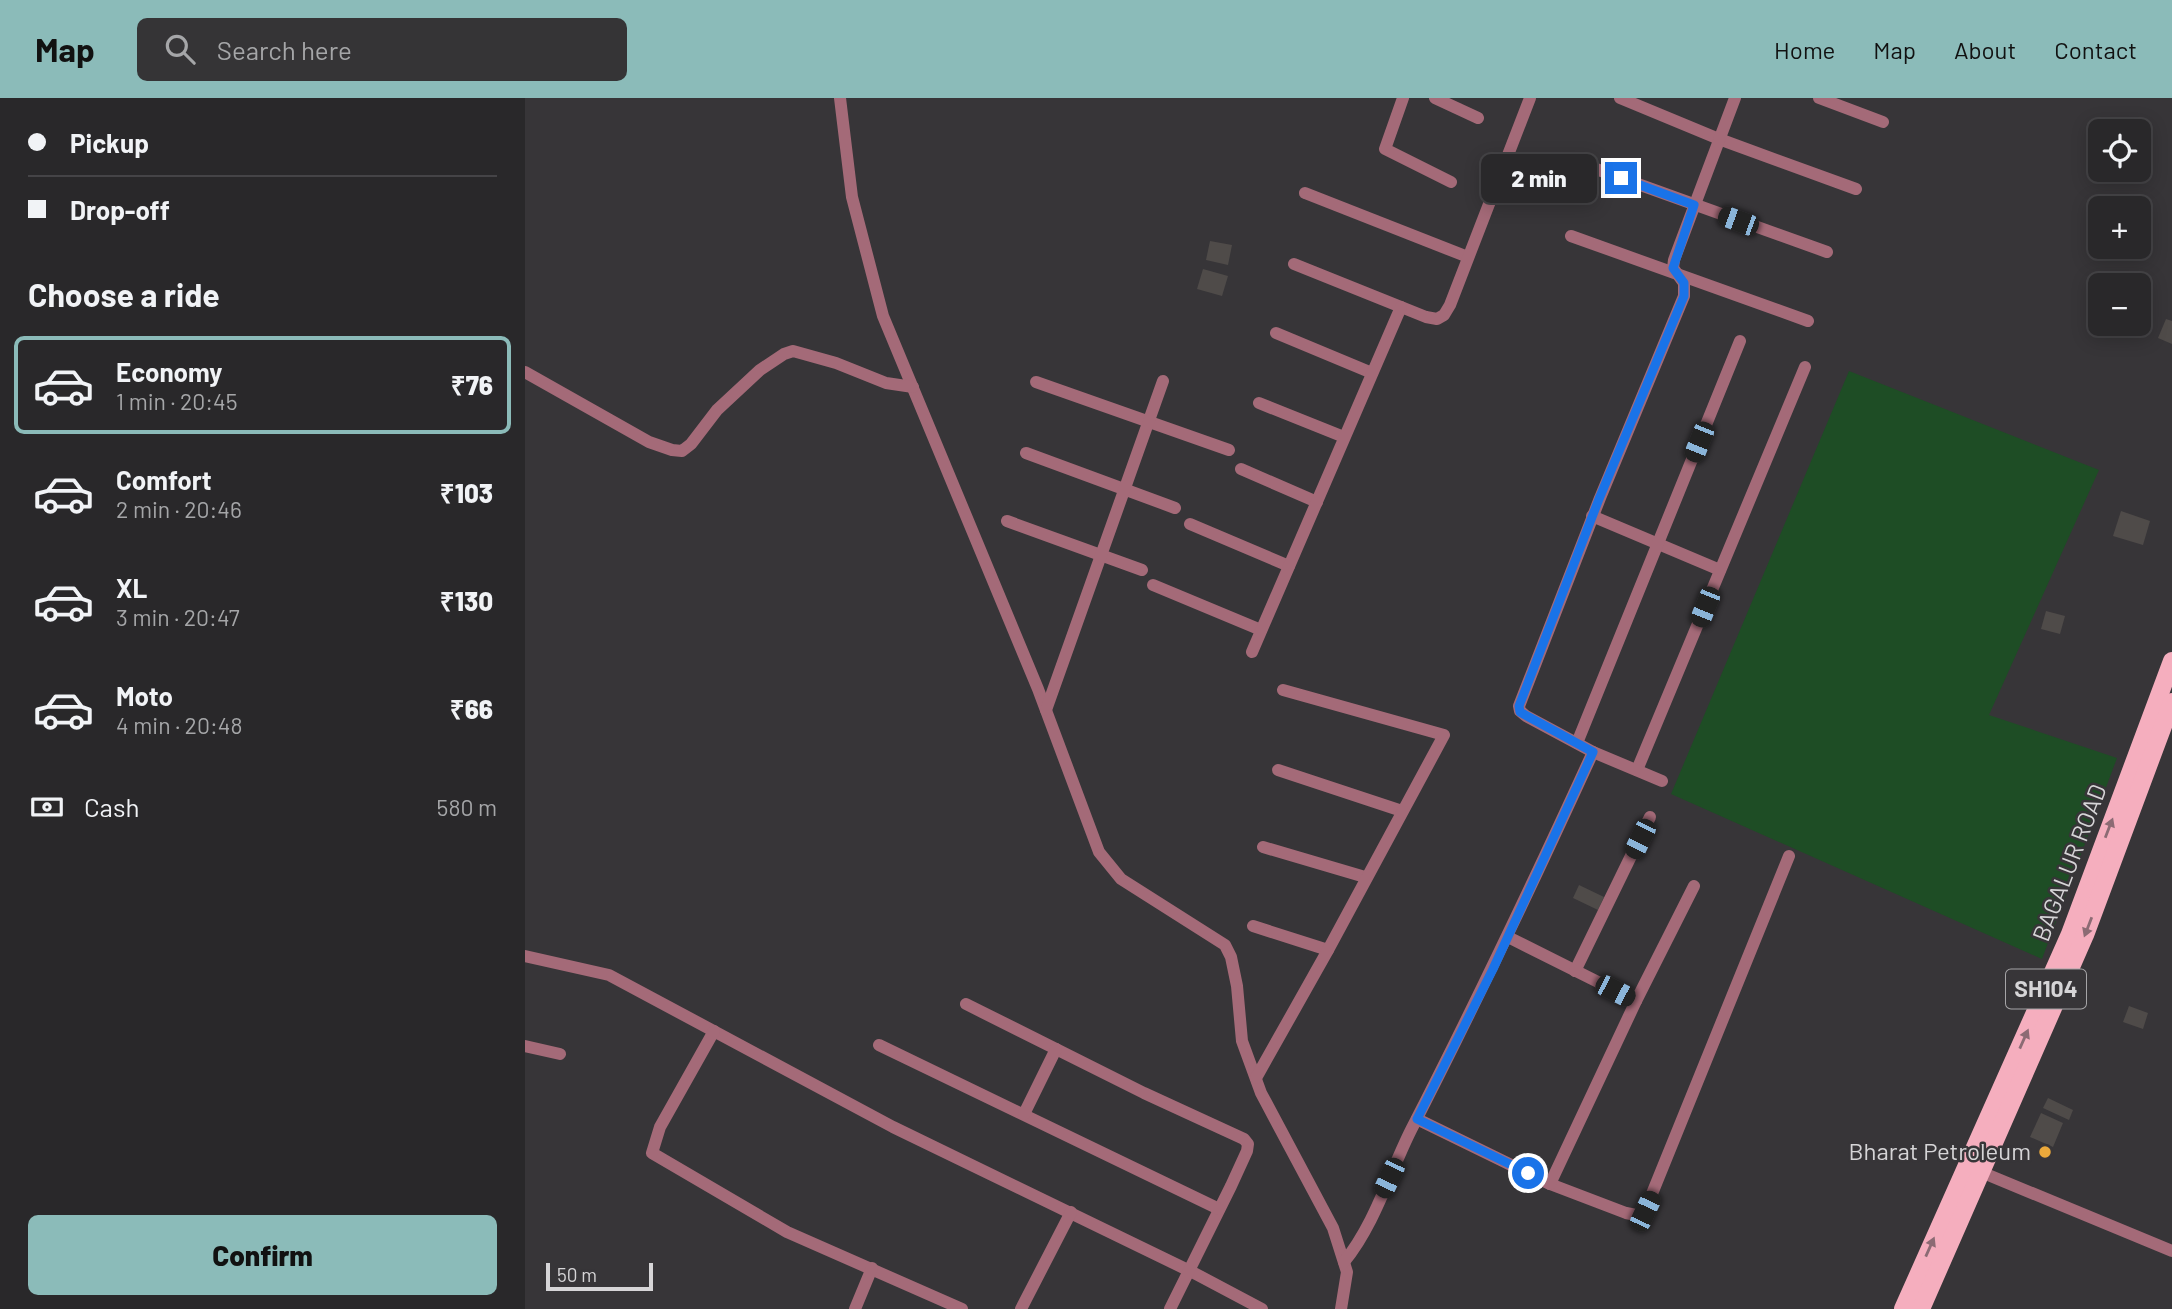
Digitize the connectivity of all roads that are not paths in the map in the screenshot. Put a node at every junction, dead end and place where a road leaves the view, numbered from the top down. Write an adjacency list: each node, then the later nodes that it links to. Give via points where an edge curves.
1 (840, 98): 30 (street, via 856,210 883,316)
2 (1403, 98): 12 (street, via 1385,149)
3 (1435, 98): 8 (street)
4 (1530, 98): 18 (street)
5 (1621, 98): 10 (street)
6 (1735, 98): 10 (street)
7 (1819, 98): 9 (street)
8 (1478, 118)
9 (1883, 122)
10 (1719, 139): 13 (street); 15 (street)
11 (1596, 169): 15 (street)
12 (1451, 182)
13 (1856, 189)
14 (1305, 193): 18 (street)
15 (1694, 205): 17 (street); 20 (street, via 1674,260)
16 (1571, 236): 20 (street)
17 (1827, 253)
18 (1468, 257): 21 (street, via 1444,315 1426,317)
19 (1294, 264): 21 (street)
20 (1675, 273): 22 (street); 40 (street, via 1684,283 1684,296)
21 (1401, 307): 27 (street)
22 (1808, 321)
23 (1276, 333): 27 (street)
24 (1740, 341): 43 (street)
25 (1805, 367): 47 (street)
26 (525, 372): 30 (street, via 649,442 682,451 760,370 793,351 886,383)
27 (1372, 373): 33 (street)
28 (1163, 381): 32 (street)
29 (1036, 382): 32 (street)
30 (913, 387): 54 (street)
31 (1259, 403): 33 (street)
32 (1148, 421): 34 (street); 37 (street)
33 (1344, 437): 38 (street)
34 (1229, 450)
35 (1025, 453): 37 (street)
36 (1241, 469): 38 (street)
37 (1123, 489): 39 (street); 44 (street)
38 (1317, 502): 45 (street)
39 (1175, 508)
40 (1593, 516): 43 (street); 56 (street, via 1519,706 1520,712)
41 (1007, 521): 44 (street)
42 (1190, 524): 45 (street)
43 (1658, 544): 47 (street); 56 (street)
44 (1100, 555): 46 (street); 54 (street)
45 (1289, 566): 49 (street)
46 (1142, 570)
47 (1720, 570): 60 (street)
48 (1153, 585): 49 (street)
49 (1261, 630): 50 (street)
50 (1252, 652)
51 (2172, 661): 58 (main road, BAGALUR ROAD / SH104)
52 (1283, 690): 62 (street, via 1444,735)
53 (2172, 702): 55 (main road, BAGALUR ROAD / SH104)
54 (1046, 710): 80 (street, via 1099,852 1121,879 1225,945 1237,986 1242,1041)
55 (2168, 722): 58 (main road, BAGALUR ROAD / SH104)
56 (1577, 743): 57 (street)
57 (1593, 752): 60 (street); 69 (street)
58 (2146, 752): 83 (main road, BAGALUR ROAD / SH104, one-way to 83, via 2085,935); 97 (main road, BAGALUR ROAD / SH104, one-way to 58)
59 (1278, 770): 62 (street)
60 (1637, 770): 61 (street)
61 (1662, 781)
62 (1402, 811): 66 (street)
63 (1650, 817): 72 (street)
64 (1263, 847): 66 (street)
65 (1789, 856): 84 (street, via 1645,1211 1626,1213)
66 (1365, 877): 70 (street)
67 (1694, 886): 73 (street)
68 (1252, 926): 70 (street)
69 (1508, 937): 72 (street); 82 (street)
70 (1328, 950): 80 (street)
71 (525, 956): 75 (street, via 609,975)
72 (1575, 971): 73 (street)
73 (1636, 1002): 84 (street)
74 (966, 1004): 78 (street)
75 (714, 1031): 86 (street, via 893,1127); 89 (street, via 660,1127 652,1153 787,1232)
76 (879, 1045): 81 (street)
77 (525, 1046): 79 (street)
78 (1056, 1049): 81 (street); 85 (street, via 1244,1139 1247,1151)
79 (560, 1054)
80 (1255, 1078): 88 (street, via 1333,1228)
81 (1024, 1114): 85 (street)
82 (1417, 1119): 84 (street); 88 (street, via 1359,1244)
83 (1980, 1172): 87 (street); 98 (main road, BAGALUR ROAD / SH104)
84 (1550, 1184)
85 (1219, 1209): 90 (street)
86 (1071, 1212): 90 (street); 94 (street)
87 (2172, 1251)
88 (1344, 1262): 96 (street, via 1347,1272)
89 (872, 1268): 92 (street); 93 (street)
90 (1188, 1270): 91 (street); 95 (street)
91 (1255, 1307)
92 (855, 1309)
93 (962, 1309)
94 (1021, 1309)
95 (1170, 1309)
96 (1341, 1309)
97 (1903, 1309)
98 (1921, 1309)

